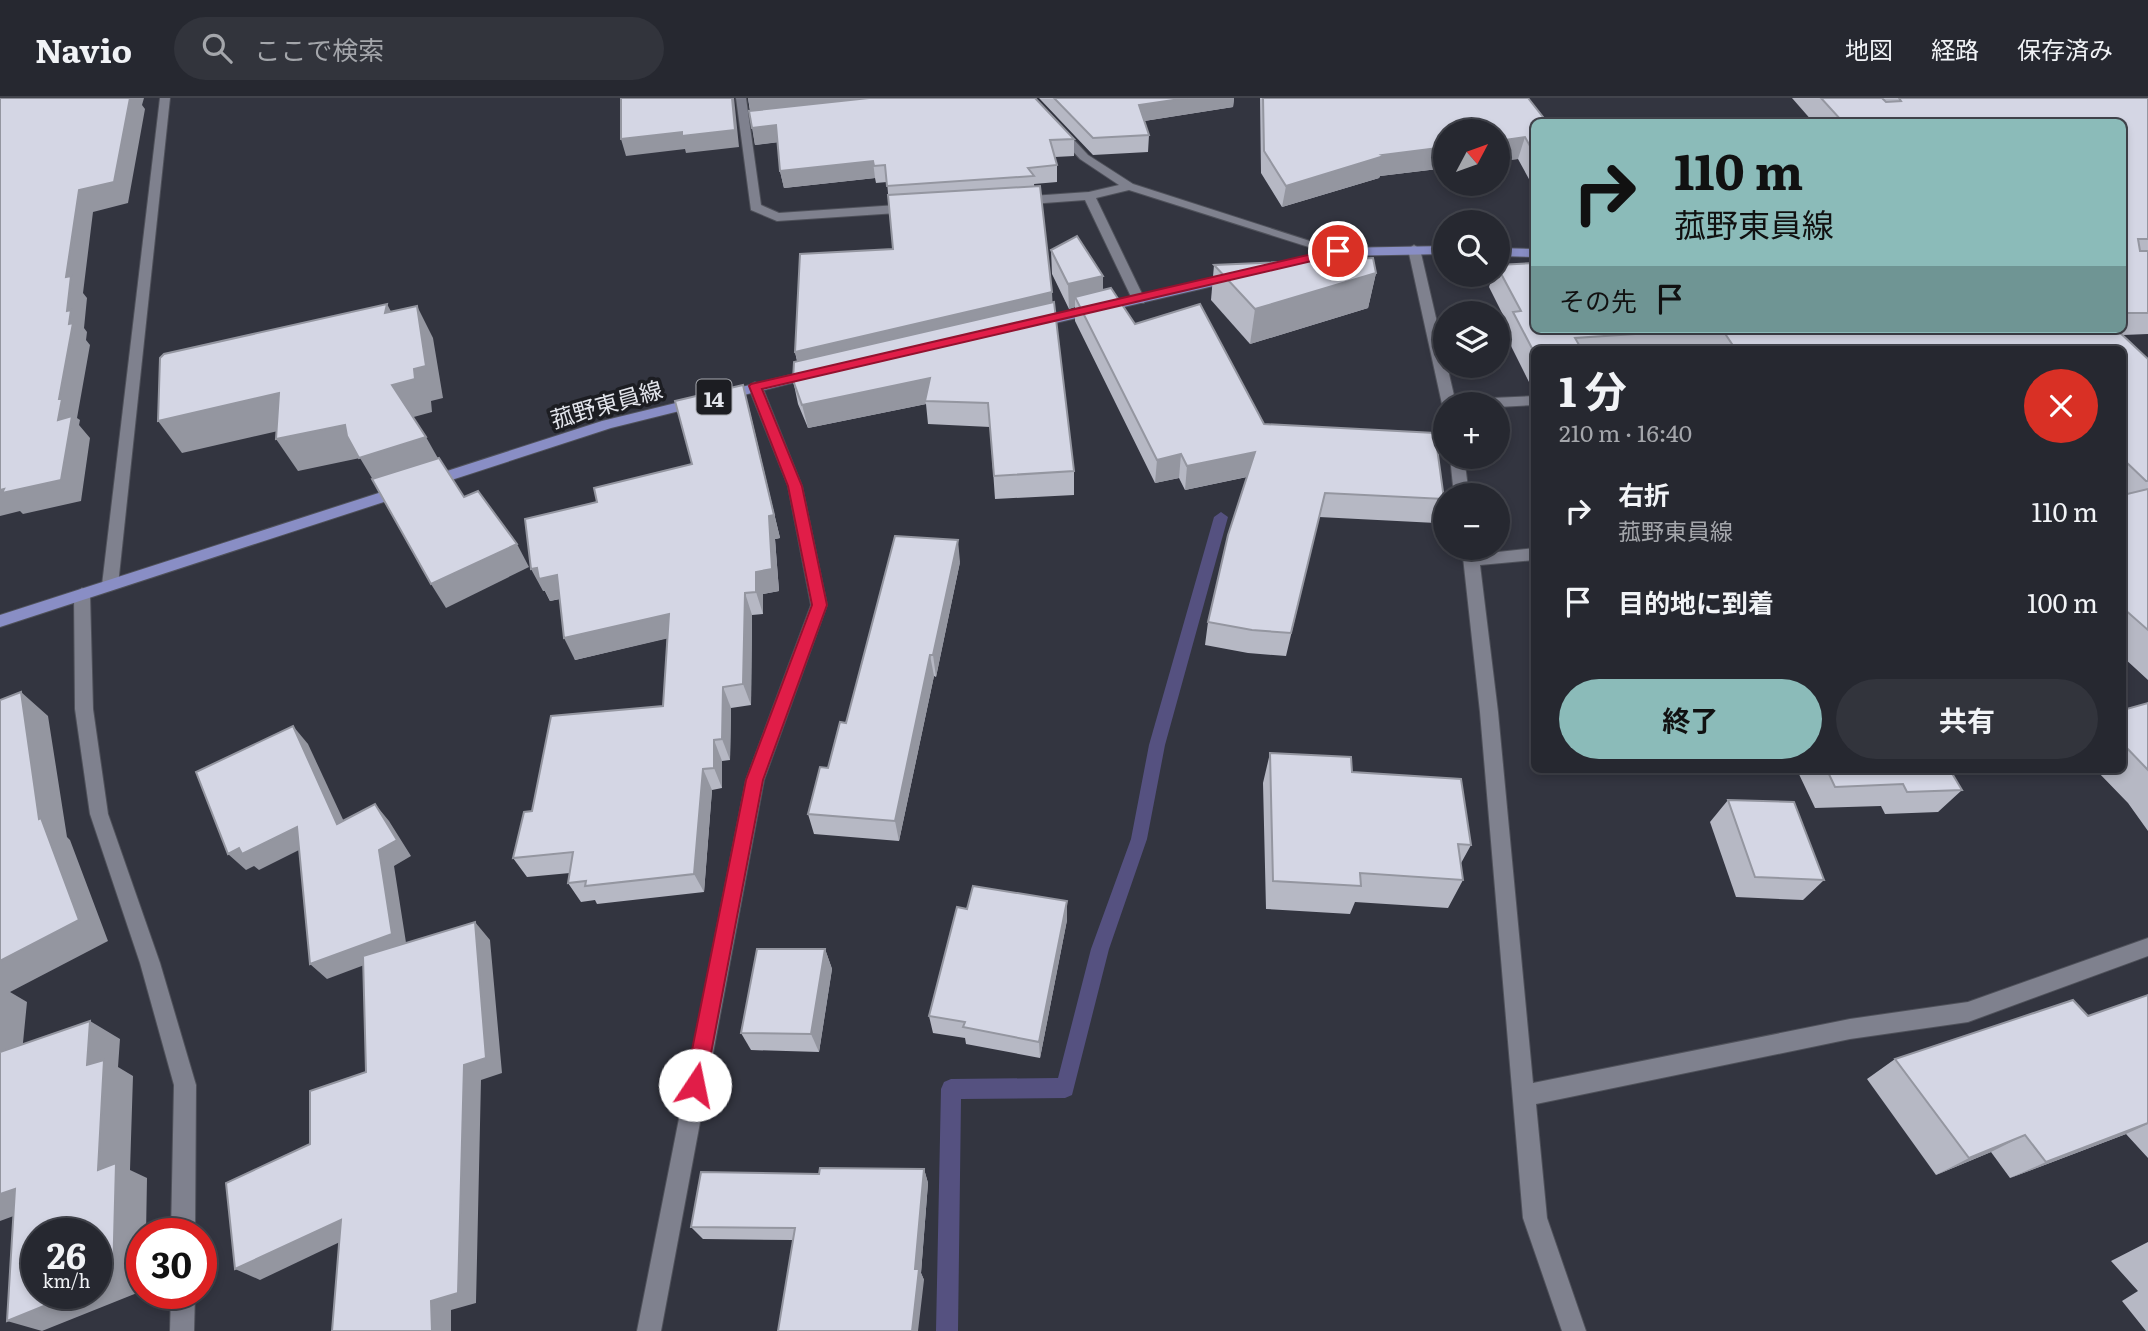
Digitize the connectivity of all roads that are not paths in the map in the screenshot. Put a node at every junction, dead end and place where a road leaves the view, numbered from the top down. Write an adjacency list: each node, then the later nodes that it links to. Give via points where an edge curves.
1 (165, 98): 25 (street)
2 (741, 98): 5 (street)
3 (1029, 98): 6 (street, via 1084,157)
4 (758, 120): 5 (street)
5 (744, 121): 9 (street, via 755,207 777,217)
6 (1129, 186): 7 (street); 12 (street)
7 (1089, 196): 8 (street); 15 (street)
8 (1008, 201)
9 (926, 207)
10 (1414, 249): 11 (main road); 12 (main road); 19 (street)
11 (1433, 250)
12 (1338, 251): 15 (main road)
13 (1510, 252): 14 (main road)
14 (1531, 253)
15 (1139, 300): 16 (main road)
16 (1020, 327)
17 (834, 369): 18 (main road, 菰野東員線 / 14)
18 (755, 386): 25 (main road, 菰野東員線 / 14, via 607,424); 33 (street, via 795,486 819,605 755,780)
19 (1446, 392)
20 (1531, 400): 21 (street)
21 (1510, 401)
22 (1510, 554): 23 (street)
23 (1531, 554)
24 (1472, 560): 29 (street)
25 (110, 585): 26 (main road, 菰野東員線 / 14)
26 (82, 594): 27 (main road, 菰野東員線 / 14); 30 (street, via 84,709 99,814 150,963 185,1085)
27 (0, 621)
28 (2148, 947): 29 (street, via 1968,1012 1850,1029)
29 (1526, 1095): 34 (street, via 1535,1218)
30 (183, 1218)
31 (183, 1309): 32 (street)
32 (183, 1331)
33 (649, 1331)
34 (1574, 1331)

